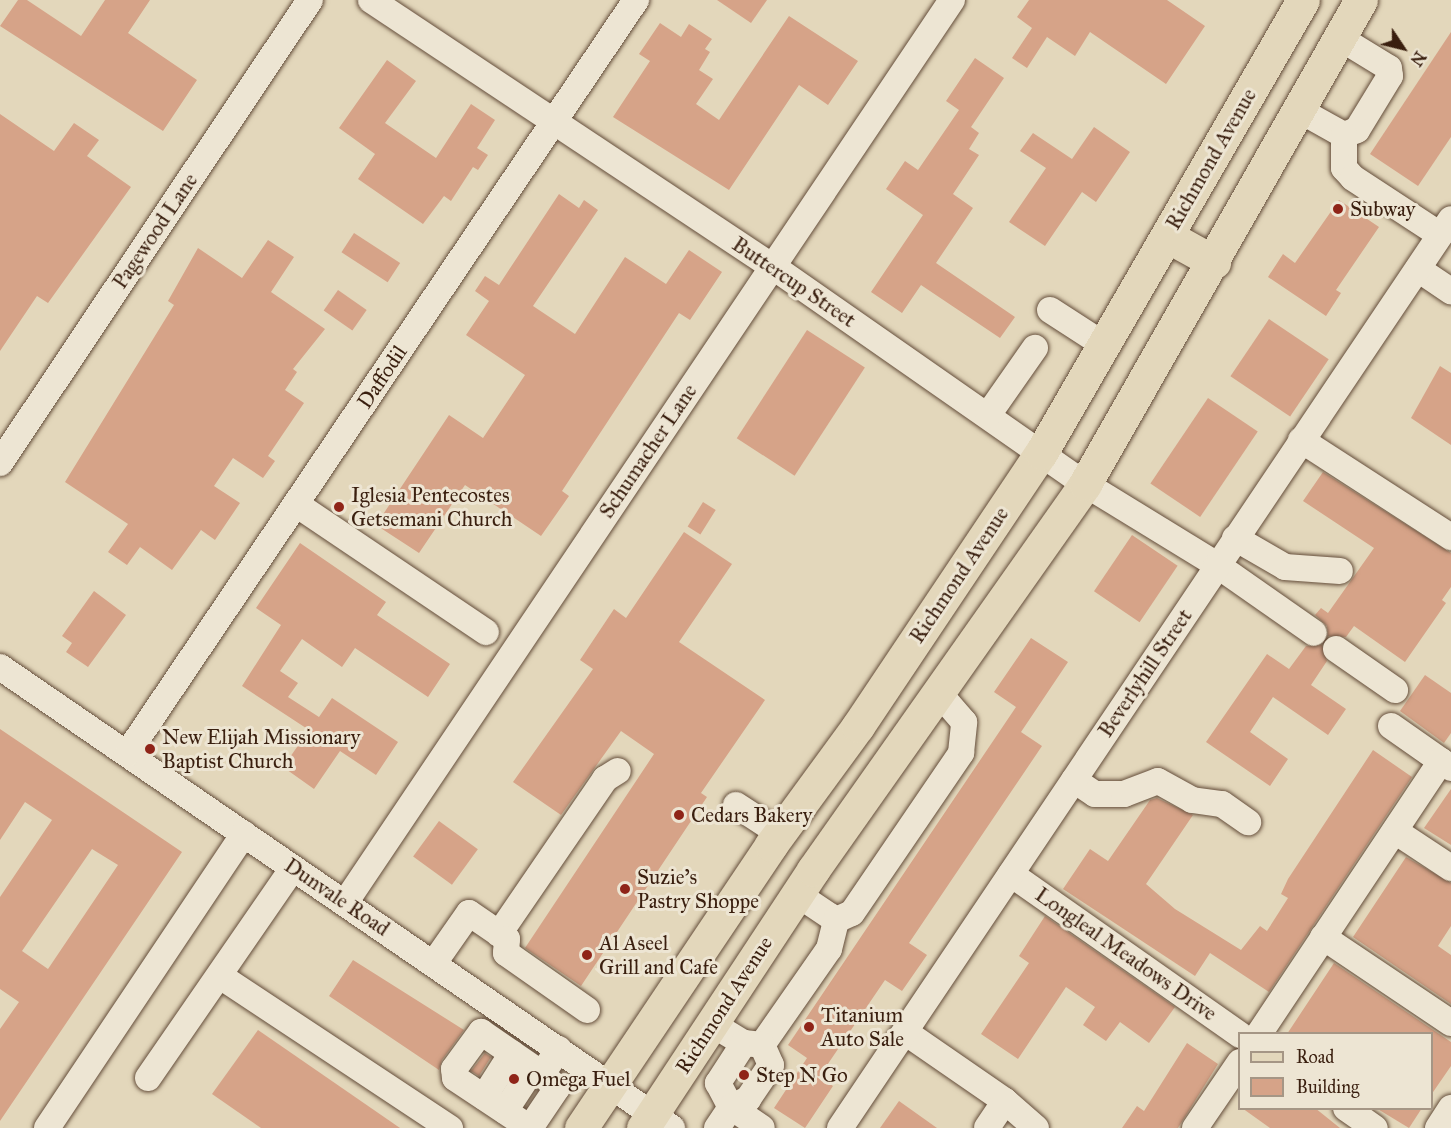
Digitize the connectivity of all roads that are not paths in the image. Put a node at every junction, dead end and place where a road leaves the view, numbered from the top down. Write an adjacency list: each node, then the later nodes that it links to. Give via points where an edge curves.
1 (310, 0): 23 (street, Pagewood Lane)
2 (371, 0): 9 (street, Buttercup Street)
3 (636, 0): 9 (street, Daffodil)
4 (952, 0): 14 (street, Schumacher Lane)
5 (1361, 0): 7 (main road, Richmond Avenue)
6 (1297, 11): 7 (main road); 12 (main road, Richmond Avenue)
7 (1337, 42): 8 (main road, Richmond Avenue); 10 (street, via 1389,68 1390,76 1357,130)
8 (1299, 110): 10 (street); 13 (main road, Richmond Avenue)
9 (554, 123): 14 (street, Buttercup Street); 25 (street, Daffodil)
10 (1344, 135): 11 (street, via 1344,168 1353,178)
11 (1445, 227): 15 (street, Beverlyhill Street)
12 (1167, 236): 13 (main road); 18 (main road, Richmond Avenue)
13 (1214, 262): 24 (main road, Richmond Avenue)
14 (772, 266): 20 (street, Buttercup Street); 52 (street, Schumacher Lane)
15 (1418, 268): 16 (street); 21 (street, Beverlyhill Street)
16 (1451, 291)
17 (1050, 310): 18 (street)
18 (1104, 345): 22 (main road, Richmond Avenue)
19 (1035, 348): 20 (street)
20 (988, 415): 22 (street, Buttercup Street)
21 (1301, 440): 26 (street); 27 (street, Beverlyhill Street)
22 (1041, 453): 24 (street, Buttercup Street); 33 (main road, Richmond Avenue)
23 (0, 463)
24 (1085, 484): 28 (street, Buttercup Street); 35 (main road, Richmond Avenue)
25 (296, 504): 30 (street); 38 (street, Daffodil)
26 (1451, 537)
27 (1235, 538): 28 (street, Beverlyhill Street); 29 (street, via 1285,567)
28 (1217, 565): 31 (street, Buttercup Street); 41 (street, Beverlyhill Street)
29 (1340, 571)
30 (486, 633)
31 (1314, 633)
32 (1336, 649): 36 (street)
33 (904, 657): 35 (main road); 45 (main road, Richmond Avenue)
34 (1, 671): 38 (street, Dunvale Road)
35 (943, 689): 51 (main road, Richmond Avenue); 53 (street, via 964,722 960,753 852,913)
36 (1395, 690)
37 (1391, 726): 39 (street)
38 (127, 754): 46 (street, Dunvale Road)
39 (1446, 765): 44 (street)
40 (618, 771): 54 (street, via 605,779)
41 (1074, 780): 43 (street, via 1095,794 1124,794 1158,782 1192,800 1222,804); 50 (street, Beverlyhill Street)
42 (736, 805): 45 (street)
43 (1248, 822)
44 (1395, 831): 49 (street); 55 (street)
45 (779, 833): 47 (main road, Richmond Avenue)
46 (244, 834): 48 (street, Dunvale Road); 80 (street)
47 (758, 863): 51 (main road); 73 (main road, Richmond Avenue)
48 (293, 868): 52 (street, Dunvale Road); 57 (street)
49 (1451, 868)
50 (1011, 874): 62 (street, Beverlyhill Street); 64 (street, Longleal Meadows Drive)
51 (797, 894): 53 (street); 61 (main road, Richmond Avenue)
52 (345, 903): 56 (street, Dunvale Road)
53 (836, 920): 65 (street, via 829,949)
54 (499, 934): 56 (street, via 469,913); 58 (street, via 507,939 506,953)
55 (1323, 937): 60 (street); 63 (street)
56 (434, 963): 59 (street, Dunvale Road)
57 (220, 976): 71 (street); 81 (street)
58 (587, 1010)
59 (516, 1019): 66 (street); 67 (street, Dunvale Road)
60 (1451, 1023)
61 (712, 1024): 65 (street); 68 (main road, Richmond Avenue)
62 (904, 1032): 74 (street); 86 (street, Beverlyhill Street)
63 (1260, 1032)
64 (1238, 1034)
65 (753, 1044): 72 (street); 76 (street, via 771,1065 748,1099)
66 (505, 1048): 70 (street); 75 (street); 75 (street, via 479,1032 453,1074)
67 (560, 1049): 70 (street); 73 (street, Dunvale Road)
68 (687, 1062): 72 (street); 79 (main road, Richmond Avenue)
69 (1238, 1064): 89 (street)
70 (538, 1071): 75 (street); 82 (street, via 555,1082 557,1088)
71 (148, 1078)
72 (718, 1083): 76 (street)
73 (611, 1084): 79 (street, Dunvale Road); 83 (main road, Richmond Avenue)
74 (1005, 1101): 87 (street); 88 (street)
75 (494, 1104): 82 (street)
76 (731, 1107): 84 (street); 85 (street)
77 (1451, 1108): 91 (street)
78 (1349, 1110): 90 (street)
79 (656, 1123)
80 (47, 1128)
81 (450, 1128)
82 (530, 1128)
83 (581, 1128)
84 (717, 1128)
85 (762, 1128)
86 (840, 1128)
87 (987, 1128)
88 (1036, 1128)
89 (1195, 1128)
90 (1375, 1128)
91 (1437, 1128)

